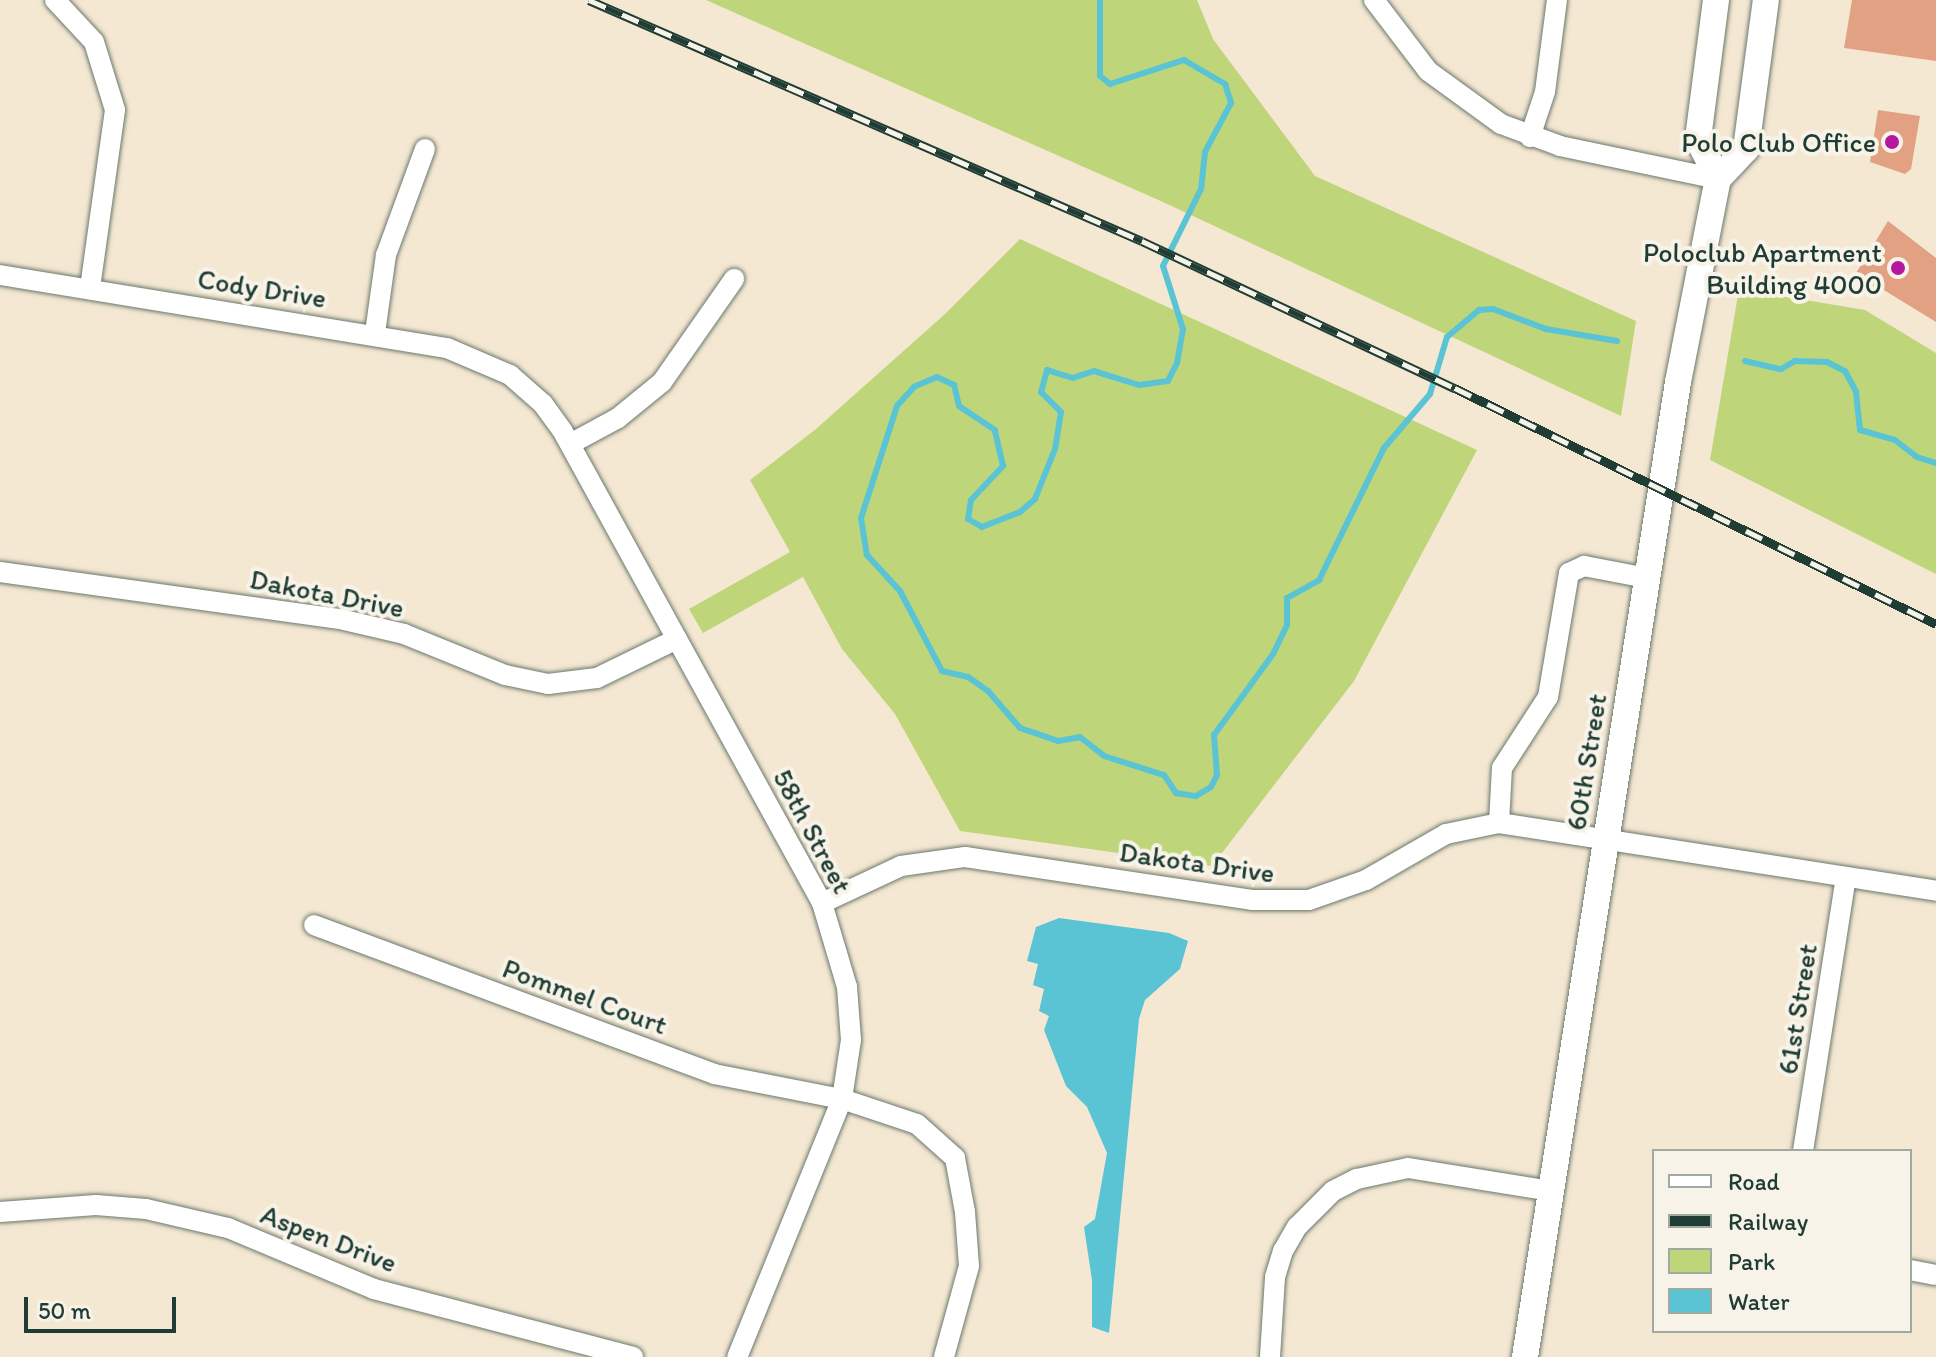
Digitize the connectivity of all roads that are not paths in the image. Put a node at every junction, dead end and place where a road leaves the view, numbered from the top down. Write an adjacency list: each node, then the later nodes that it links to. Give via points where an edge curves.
1 (55, 0): 11 (street, via 94,42 115,110)
2 (1374, 0): 6 (street, via 1444,86 1481,113)
3 (1557, 0): 6 (street, via 1545,92)
4 (1716, 0): 8 (main road, via 1698,139)
5 (1766, 0): 8 (main road, via 1746,149)
6 (1530, 137): 8 (street)
7 (425, 149): 12 (street, via 386,255)
8 (1718, 179): 16 (main road, 60th Street)
9 (0, 275): 11 (street, Cody Drive)
10 (734, 279): 14 (street, via 662,382 618,418)
11 (90, 289): 12 (street, Cody Drive)
12 (375, 333): 13 (street, Cody Drive, via 447,348)
13 (510, 375): 14 (street, 58th Street, via 543,404)
14 (570, 444): 17 (street, 58th Street)
15 (0, 572): 17 (street, Dakota Drive, via 344,620 404,634 505,675 548,684 597,678)
16 (1647, 578): 18 (street, via 1584,566 1569,573 1548,697 1502,768); 19 (main road, 60th Street)
17 (677, 639): 22 (street, 58th Street)
18 (1499, 823): 19 (street, Dakota Drive); 22 (street, Dakota Drive, via 1446,834 1366,880 1309,900 1252,900 965,857 901,866)
19 (1606, 840): 20 (street, Dakota Drive); 26 (main road, 60th Street)
20 (1846, 877): 21 (street, Dakota Drive); 25 (street, 61st Street)
21 (1936, 891)
22 (822, 903): 24 (street, 58th Street, via 847,987 851,1040)
23 (314, 925): 24 (street, Pommel Court, via 714,1074)
24 (842, 1099): 31 (street, 58th Street); 32 (street, Pommel Court, via 917,1124 955,1158 969,1266)
25 (1803, 1149)
26 (1551, 1191): 33 (street, via 1408,1168 1382,1171 1333,1191 1297,1227 1283,1251 1275,1277); 34 (main road, 60th Street)
27 (0, 1212): 30 (street, Aspen Drive, via 71,1205 146,1209 228,1228 374,1289)
28 (1912, 1270): 29 (street)
29 (1936, 1275)
30 (633, 1357)
31 (737, 1357)
32 (944, 1357)
33 (1270, 1357)
34 (1525, 1357)

